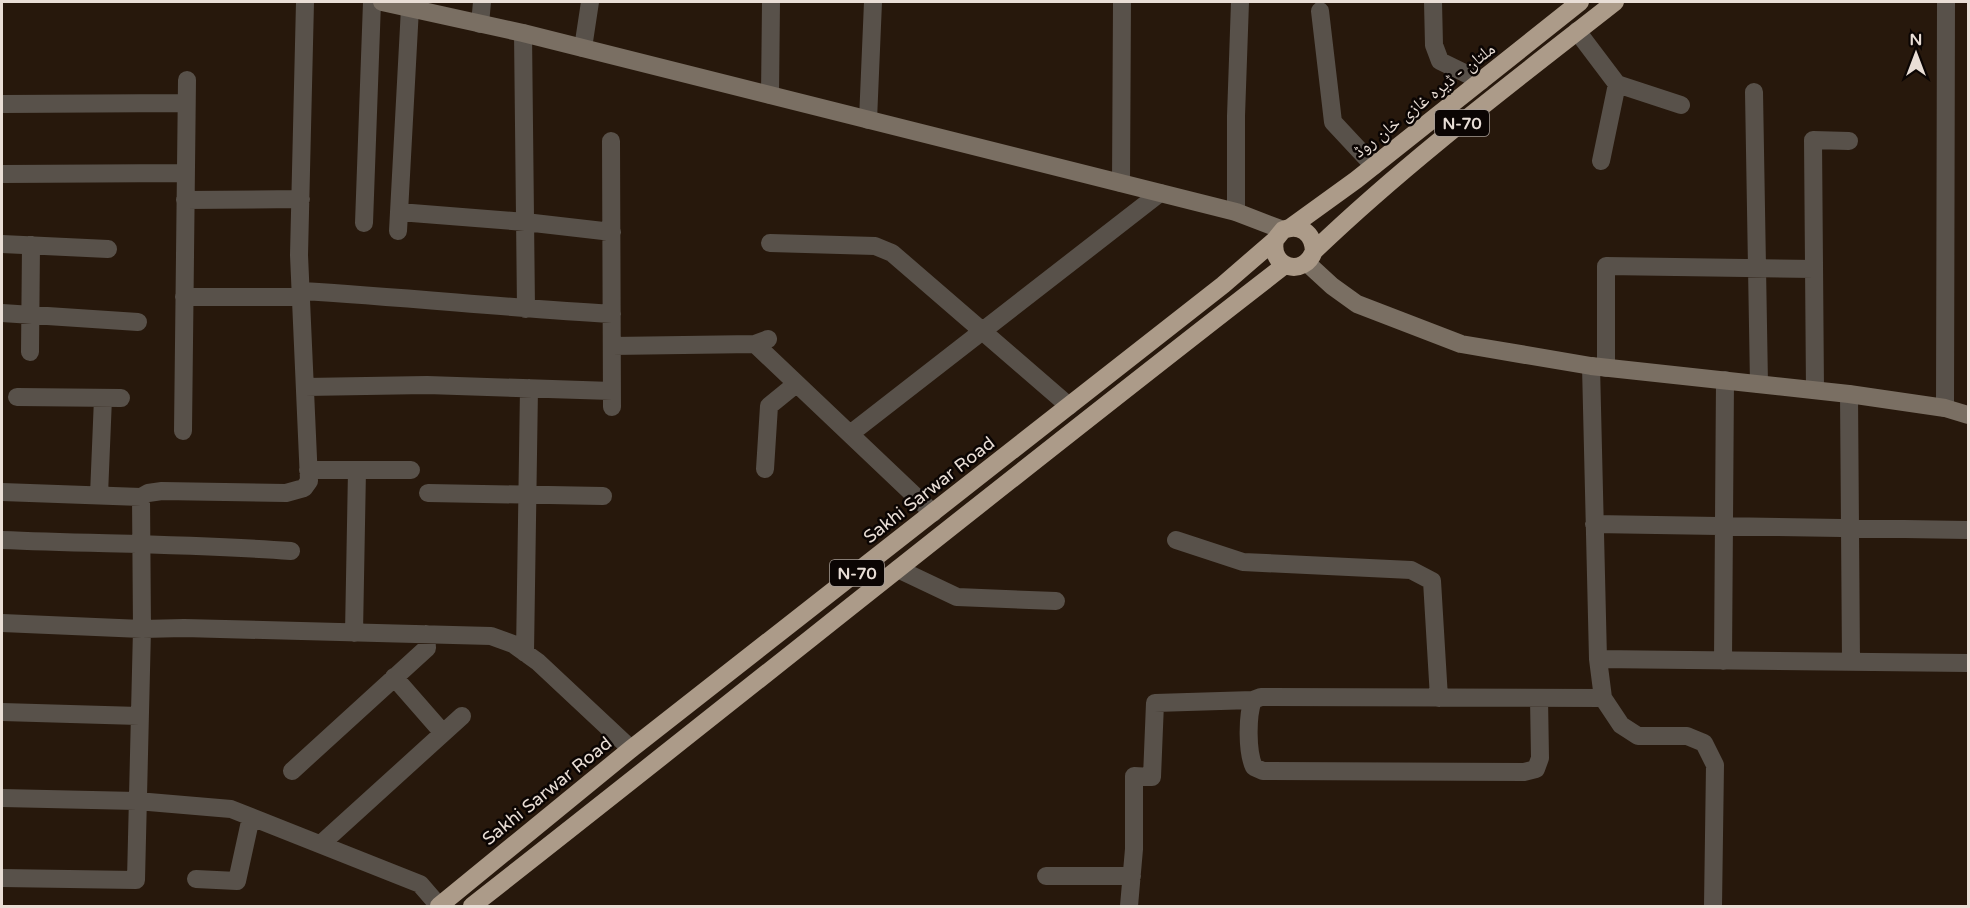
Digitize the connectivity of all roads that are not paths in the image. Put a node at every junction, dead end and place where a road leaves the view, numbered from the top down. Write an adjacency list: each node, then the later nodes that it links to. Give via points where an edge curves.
1 (305, 2): 37 (street)
2 (372, 2): 42 (street)
3 (382, 2): 14 (main road)
4 (482, 2): 16 (street)
5 (590, 2): 19 (street)
6 (771, 2): 24 (street)
7 (873, 2): 28 (street)
8 (1122, 2): 35 (street)
9 (1240, 2): 40 (street)
10 (1433, 2): 21 (street, via 1434,45 1440,61)
11 (1580, 2): 21 (highway, ملتان - ڈیرہ غازی خان روڈ / N-70)
12 (1615, 2): 17 (highway, N-70)
13 (1946, 2): 74 (street)
14 (410, 8): 16 (main road); 39 (street)
15 (1320, 11): 32 (street, via 1333,122)
16 (480, 24): 18 (main road)
17 (1577, 31): 22 (street); 50 (highway, N-70, via 1491,98 1341,225)
18 (523, 33): 19 (main road); 41 (street)
19 (583, 48): 24 (main road)
20 (187, 80): 25 (street)
21 (1481, 81): 32 (highway, ملتان - ڈیرہ غازی خان روڈ / N-70)
22 (1617, 84): 27 (street); 31 (street)
23 (1754, 92): 52 (street)
24 (770, 95): 28 (main road)
25 (186, 103): 26 (street); 33 (street)
26 (2, 104)
27 (1681, 105)
28 (868, 120): 35 (main road)
29 (611, 141): 44 (street)
30 (1850, 141): 53 (street, via 1813,140)
31 (1601, 161)
32 (1374, 166): 45 (highway, ملتان - ڈیرہ غازی خان روڈ / N-70)
33 (186, 173): 34 (street); 38 (street)
34 (2, 174)
35 (1121, 183): 36 (main road)
36 (1160, 193): 40 (main road); 61 (street)
37 (301, 199): 38 (street); 54 (street)
38 (185, 200): 55 (street)
39 (399, 212): 41 (street); 43 (street)
40 (1236, 212): 45 (main road)
41 (525, 222): 44 (street); 56 (street)
42 (364, 223)
43 (398, 231)
44 (612, 232): 58 (street)
45 (1283, 233): 50 (highway, via 1298,228 1311,236); 51 (highway, via 1274,247 1279,261); 73 (highway, Sakhi Sarwar Road / N-70)
46 (770, 243): 61 (street, via 875,246 892,253)
47 (2, 244): 48 (street)
48 (31, 245): 49 (street); 59 (street)
49 (108, 249)
50 (1310, 257): 51 (highway, via 1300,266); 64 (main road, via 1332,286 1357,304 1461,344)
51 (1285, 265): 97 (highway, N-70)
52 (1757, 268): 53 (street); 64 (street, via 1606,266); 67 (street)
53 (1814, 269): 70 (street)
54 (301, 294): 55 (street); 56 (street, via 384,296); 68 (street)
55 (184, 297): 76 (street)
56 (526, 309): 58 (street)
57 (2, 313): 59 (street)
58 (612, 314): 62 (street)
59 (31, 315): 60 (street); 63 (street)
60 (138, 322)
61 (983, 331): 73 (street); 77 (street)
62 (612, 346): 66 (street, via 762,342); 69 (street, via 612,399)
63 (30, 352)
64 (1598, 367): 65 (main road); 89 (street)
65 (1725, 380): 67 (main road); 90 (street)
66 (796, 384): 77 (street); 78 (street, via 769,406)
67 (1759, 384): 70 (main road)
68 (305, 387): 69 (street); 79 (street)
69 (529, 388): 85 (street)
70 (1815, 390): 71 (main road)
71 (1849, 394): 74 (main road); 91 (street)
72 (17, 397): 84 (street, via 112,398)
73 (1069, 406): 88 (highway, Sakhi Sarwar Road / N-70)
74 (1945, 408): 75 (main road)
75 (1968, 415)
76 (183, 431)
77 (850, 434): 88 (street)
78 (765, 469)
79 (308, 470): 80 (street); 87 (street, via 309,482 304,488 286,493 162,491)
80 (357, 470): 81 (street); 101 (street)
81 (411, 470)
82 (2, 492): 84 (street)
83 (428, 493): 85 (street)
84 (99, 495): 87 (street)
85 (527, 496): 86 (street); 103 (street)
86 (603, 496)
87 (141, 497): 95 (street)
88 (933, 513): 117 (highway, Sakhi Sarwar Road / N-70)
89 (1594, 524): 90 (street); 104 (street)
90 (1724, 526): 91 (street); 105 (street)
91 (1851, 528): 92 (street); 106 (street)
92 (1968, 530)
93 (2, 540): 95 (street)
94 (1176, 540): 109 (street, via 1243,562 1411,570 1432,581)
95 (141, 545): 96 (street); 100 (street)
96 (291, 551)
97 (898, 569): 98 (street, via 957,597); 128 (highway, N-70)
98 (1056, 601)
99 (2, 623): 100 (street)
100 (142, 629): 101 (street); 114 (street)
101 (354, 633): 102 (street)
102 (426, 634): 103 (street, via 491,636); 108 (street, via 426,648)
103 (525, 653): 117 (street)
104 (1598, 659): 105 (street); 111 (street)
105 (1723, 661): 106 (street)
106 (1851, 662): 107 (street)
107 (1968, 663)
108 (394, 677): 116 (street); 118 (street)
109 (1439, 698): 110 (street); 112 (street)
110 (1539, 698): 111 (street); 112 (street, via 1540,758 1536,769 1524,772 1263,771 1254,767 1249,757)
111 (1603, 698): 130 (street, via 1621,725 1638,736 1687,736 1704,743 1715,765)
112 (1253, 700): 124 (street, via 1155,703 1152,777 1134,776)
113 (2, 712): 114 (street)
114 (140, 716): 120 (street)
115 (462, 716): 116 (street)
116 (443, 733): 122 (street)
117 (631, 749): 127 (highway, Sakhi Sarwar Road / N-70)
118 (292, 771)
119 (2, 798): 120 (street)
120 (137, 801): 121 (street, via 231,809); 125 (street, via 136,880)
121 (250, 816): 122 (street); 126 (street, via 237,881)
122 (321, 844): 127 (street, via 420,884)
123 (1046, 876): 124 (street)
124 (1132, 876): 129 (street)
125 (2, 878)
126 (196, 879)
127 (439, 906)
128 (472, 906)
129 (1130, 906)
130 (1713, 906)

